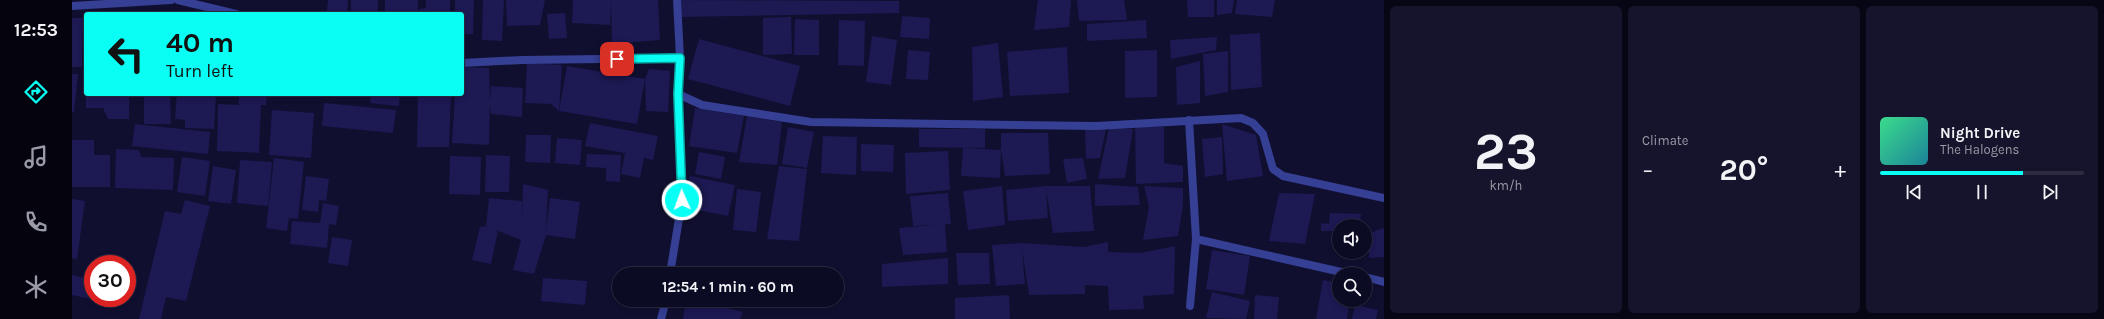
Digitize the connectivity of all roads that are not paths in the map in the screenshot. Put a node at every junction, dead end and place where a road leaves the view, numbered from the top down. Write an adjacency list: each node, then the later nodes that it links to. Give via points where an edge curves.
1 (166, 0): 2 (street); 5 (street)
2 (171, 0)
3 (178, 0): 6 (street)
4 (677, 0): 7 (street)
5 (72, 6)
6 (228, 12)
7 (680, 58): 8 (street); 9 (street)
8 (464, 63)
9 (678, 94): 10 (street, via 702,105 811,122 1096,126); 13 (street, via 682,200)
10 (1188, 120): 11 (street, via 1242,118 1252,123 1263,134 1273,169 1283,176); 12 (street)
11 (1384, 198)
12 (1196, 239): 14 (street); 17 (street)
13 (671, 267)
14 (1332, 270)
15 (1372, 279): 16 (street)
16 (1384, 282)
17 (1190, 306)
18 (664, 307): 19 (street)
19 (661, 319)

